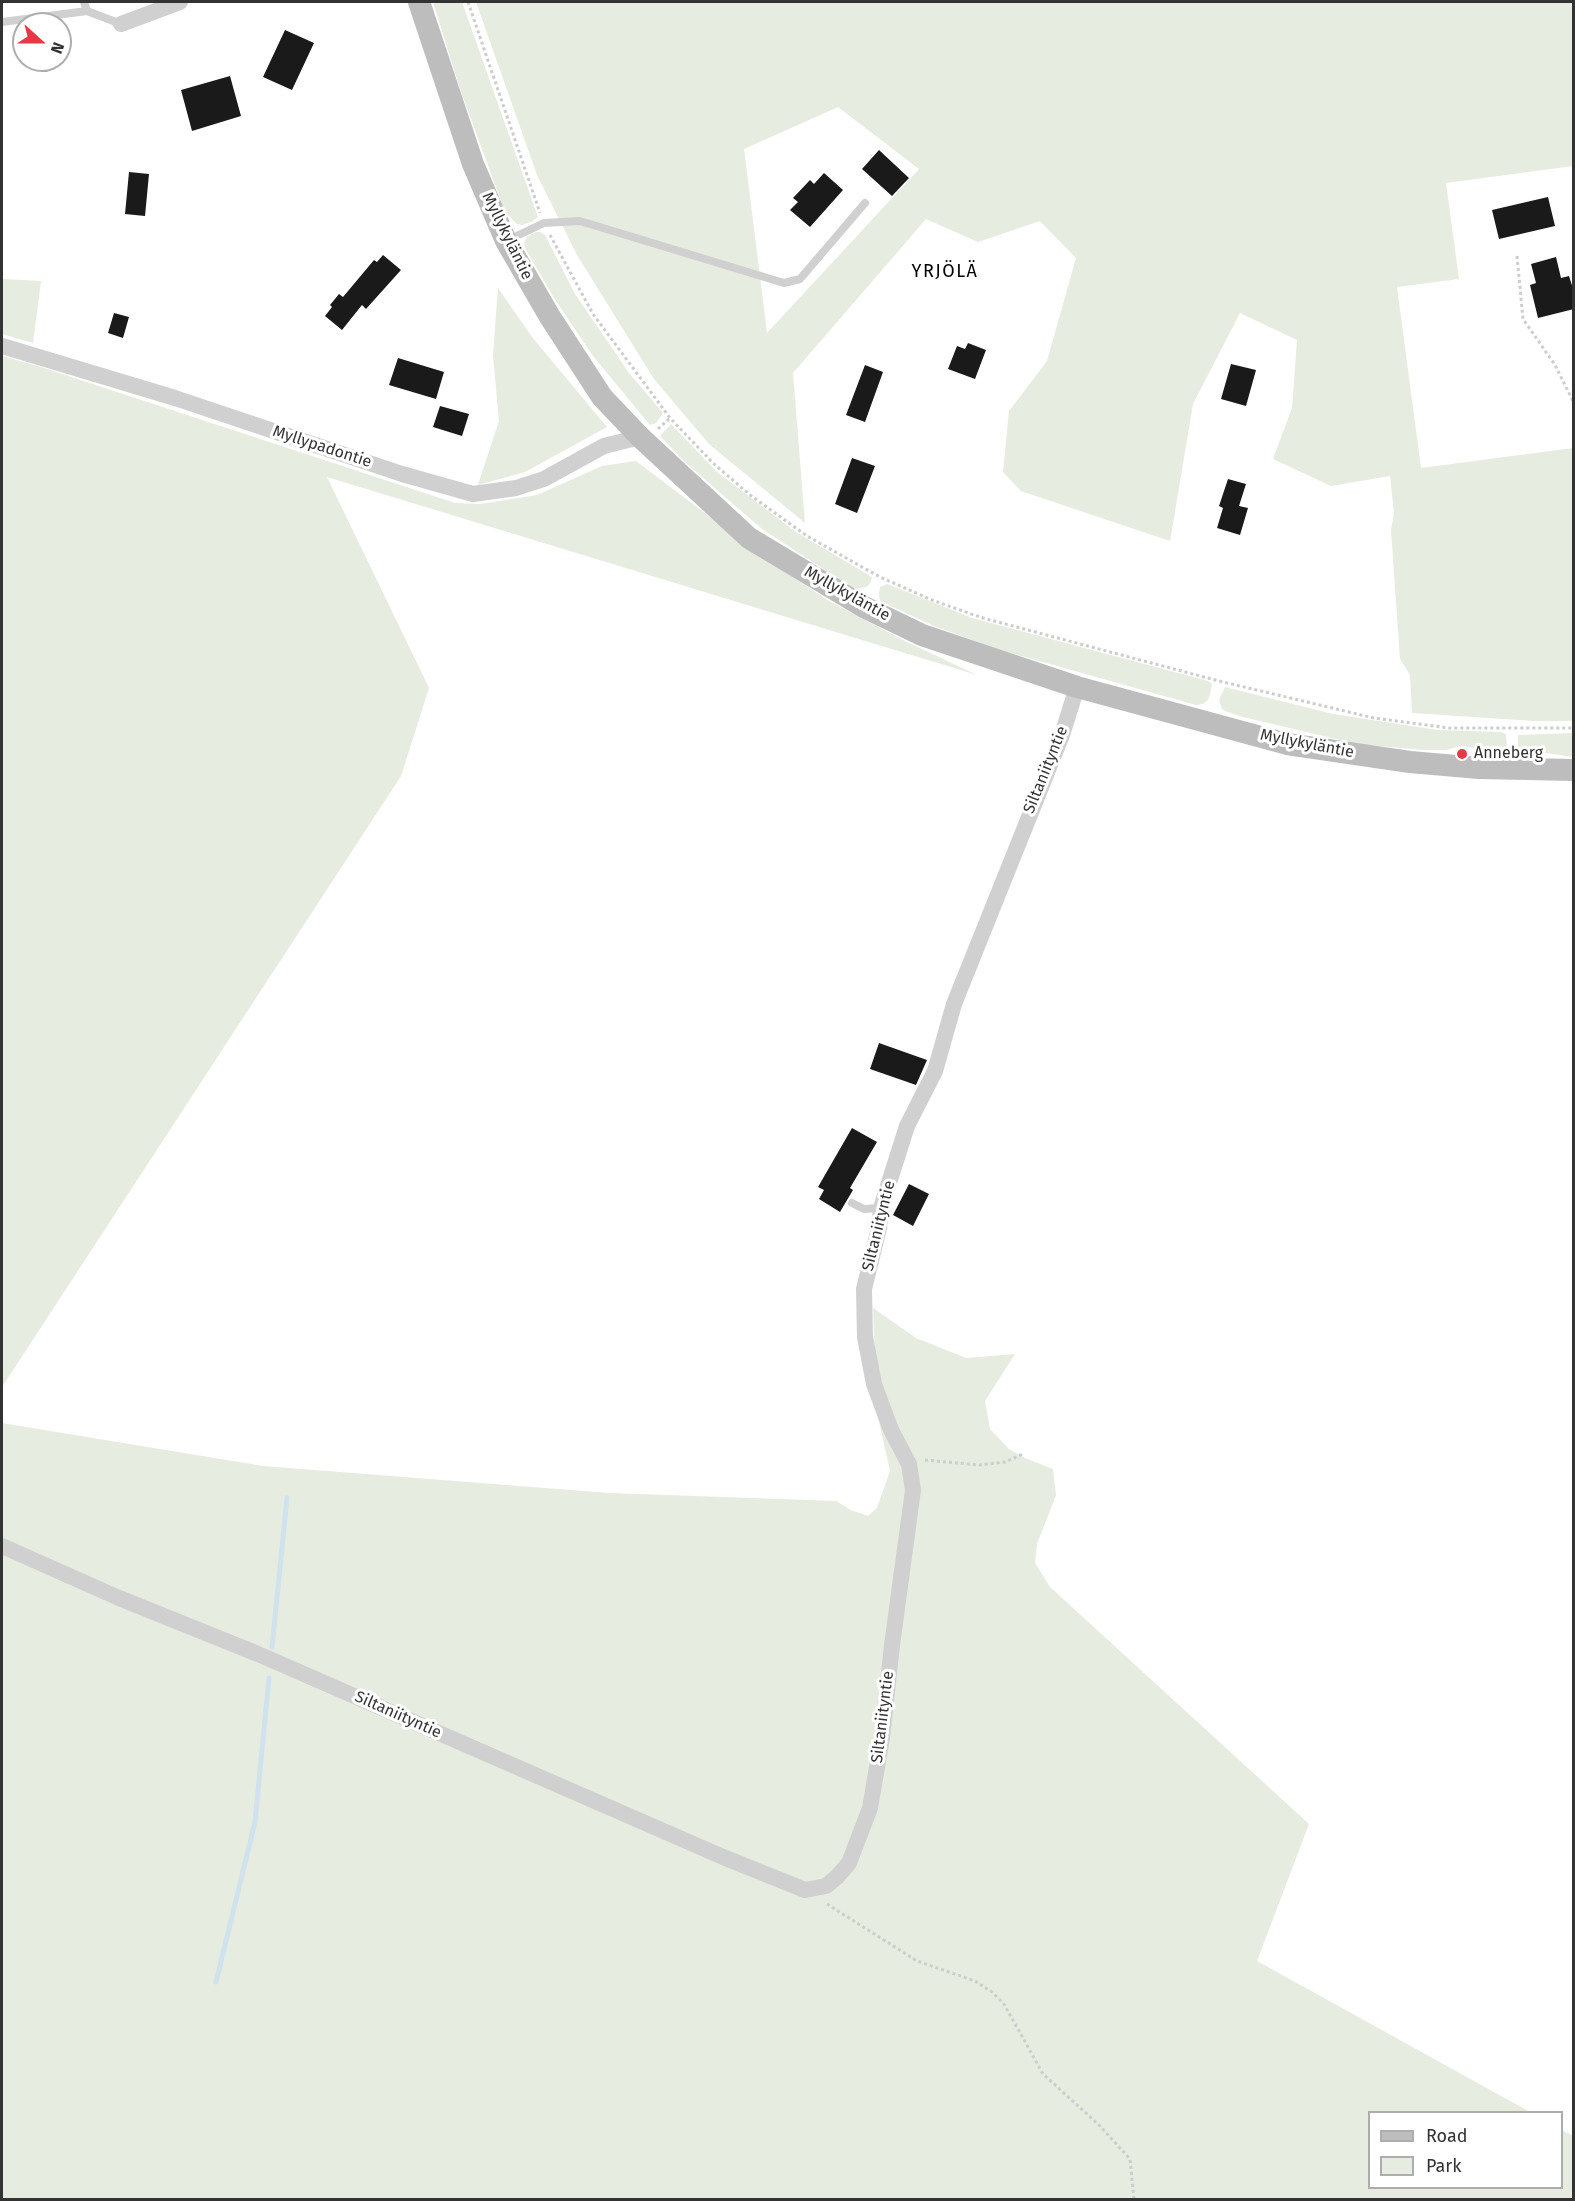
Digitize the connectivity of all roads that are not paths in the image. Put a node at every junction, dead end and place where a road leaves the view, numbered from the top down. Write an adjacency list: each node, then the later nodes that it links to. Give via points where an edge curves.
1 (84, 2): 4 (lane)
2 (176, 2): 6 (street)
3 (419, 2): 8 (main road, Myllykyläntie, via 473,164)
4 (87, 11): 5 (lane); 6 (lane)
5 (2, 22)
6 (121, 24)
7 (865, 203): 8 (lane, via 800,279 784,283 580,220 544,223)
8 (506, 241): 10 (main road, Myllykyläntie, via 602,396)
9 (2, 346): 10 (street, Myllypadontie, via 473,494 525,485 604,446)
10 (640, 437): 11 (main road, Myllykyläntie, via 749,538 864,606 922,635)
11 (1077, 687): 12 (main road, Myllykyläntie, via 1287,744 1410,762); 14 (street, Siltaniityntie, via 1062,735 954,1004 935,1071 907,1126)
12 (1574, 770)
13 (852, 1203): 14 (lane, via 864,1209)
14 (881, 1208): 15 (street, Siltaniityntie, via 864,1288 865,1337 874,1384 909,1464 913,1490 870,1808 849,1863 826,1886 805,1890 723,1857)
15 (2, 1546)

